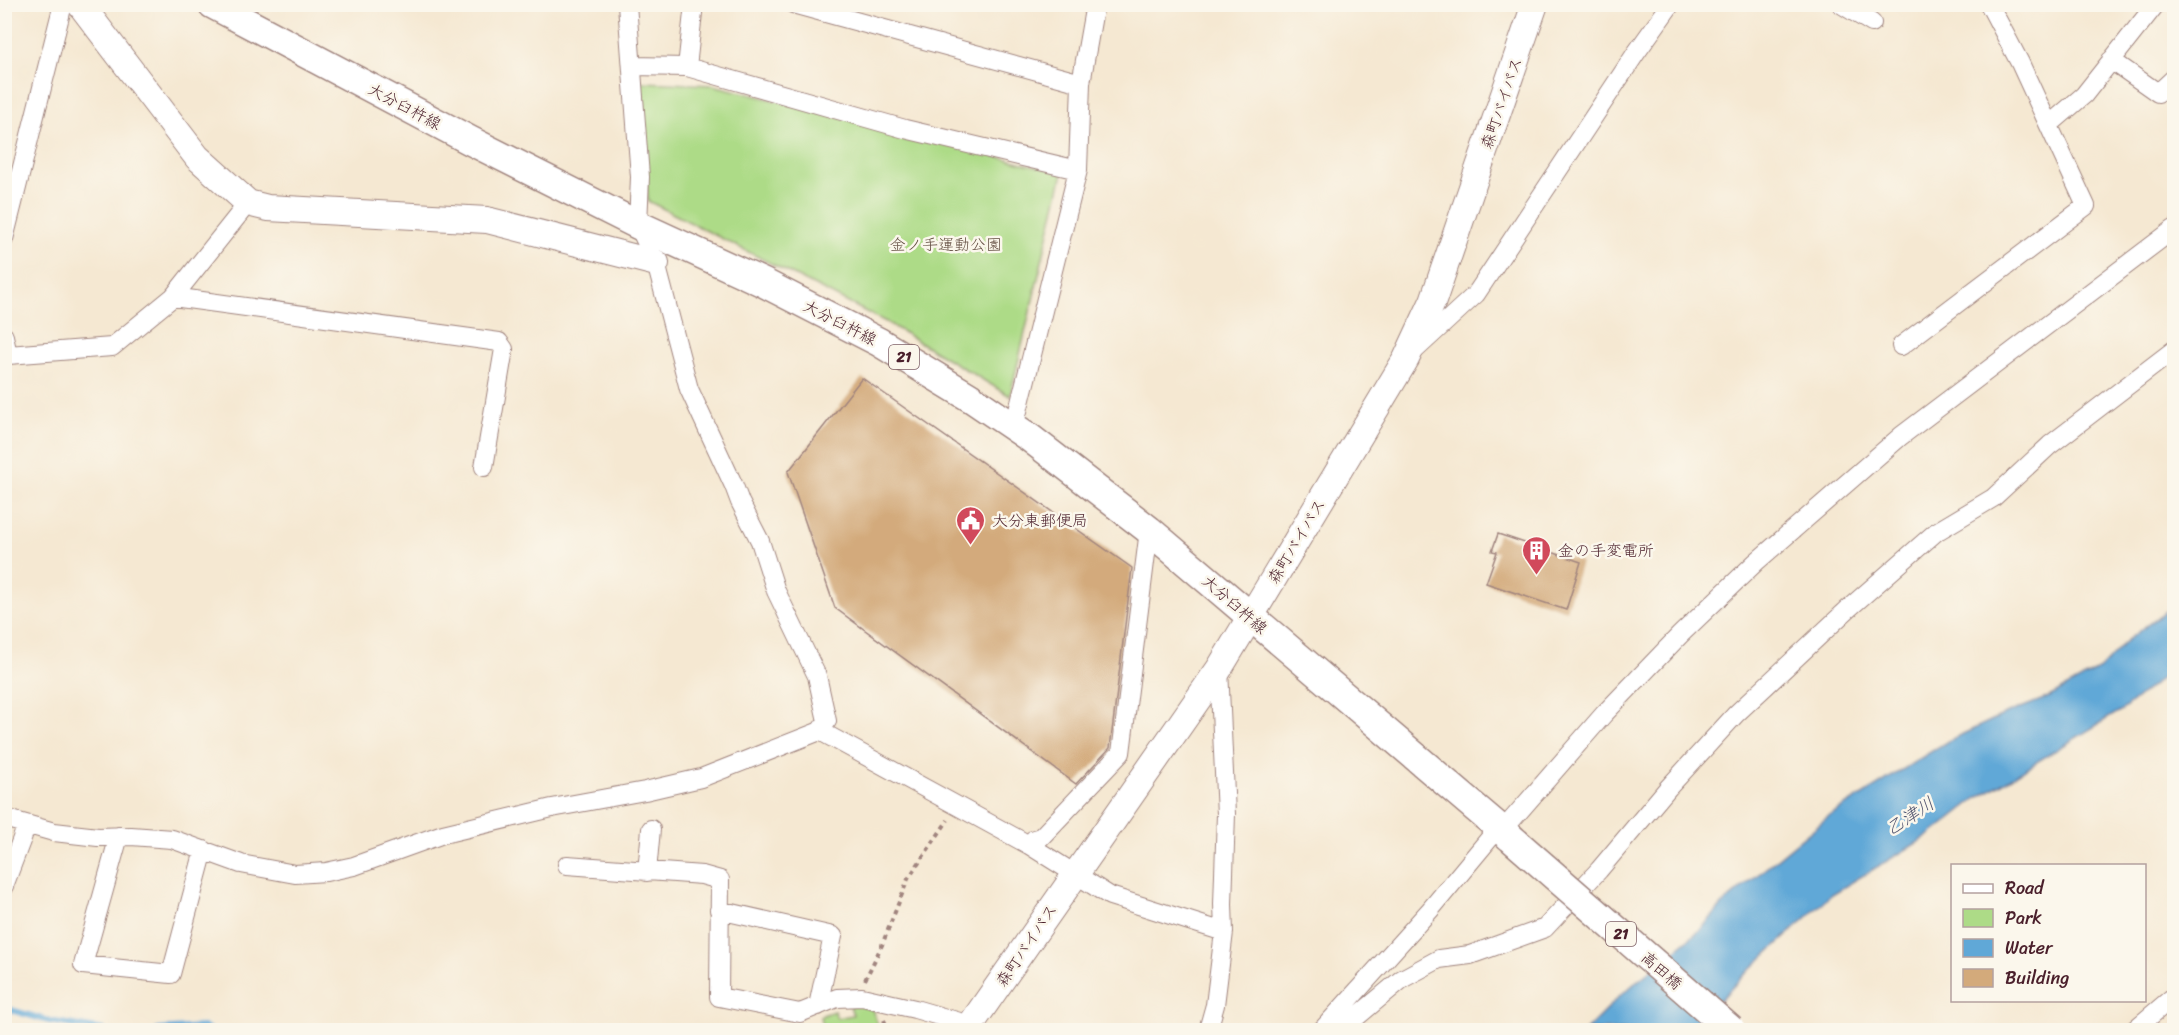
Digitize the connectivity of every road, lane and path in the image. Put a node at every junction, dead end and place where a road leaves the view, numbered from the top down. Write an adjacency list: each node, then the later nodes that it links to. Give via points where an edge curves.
1 (63, 4): 24 (street)
2 (80, 4): 21 (main road, via 197,158)
3 (212, 4): 22 (main road, 大分臼杵線 / 21)
4 (627, 4): 15 (street)
5 (694, 4): 16 (street)
6 (793, 4): 18 (street)
7 (1095, 4): 18 (street)
8 (1534, 4): 30 (main road, 森町バイパス, via 1433,301)
9 (1671, 4): 30 (street, via 1476,294)
10 (1841, 4): 13 (street)
11 (1989, 4): 19 (street)
12 (2156, 4): 14 (street)
13 (1872, 23)
14 (2111, 60): 17 (street, via 2158,93); 19 (street, via 2084,95)
15 (632, 66): 16 (street); 22 (street, via 640,177)
16 (687, 67): 20 (street, via 905,129)
17 (2175, 78)
18 (1081, 83): 20 (street)
19 (2049, 125): 28 (street, via 2086,206)
20 (1078, 170): 31 (street)
21 (248, 203): 25 (main road, via 268,208 487,220); 26 (street)
22 (638, 225): 25 (street); 31 (main road, 大分臼杵線 / 21, via 879,342)
23 (2175, 229): 41 (street, via 1901,436 1756,562 1604,714)
24 (4, 239)
25 (656, 263): 36 (street, via 689,389 760,540 776,591 817,676 827,721)
26 (173, 297): 27 (street, via 112,347 8,355); 32 (street, via 499,342 504,349)
27 (4, 336)
28 (1901, 346)
29 (2175, 350): 61 (street, via 2050,445 1993,498 1936,532 1848,609 1736,714 1545,928 1470,955 1439,959 1402,979)
30 (1406, 358): 34 (main road, 森町バイパス)
31 (1014, 427): 33 (main road, 大分臼杵線 / 21)
32 (484, 467)
33 (1149, 530): 34 (main road, 大分臼杵線 / 21); 43 (street, via 1121,753)
34 (1250, 617): 35 (main road, 森町バイパス); 41 (main road, 大分臼杵線 / 21)
35 (1219, 669): 47 (main road, 森町バイパス); 50 (street, via 1226,814)
36 (820, 731): 37 (street); 44 (street, via 701,778 443,834 326,872 295,874 241,864)
37 (958, 806): 43 (street); 51 (path, via 908,879 864,979)
38 (4, 818): 39 (street)
39 (27, 825): 42 (street, via 98,837); 48 (street)
40 (651, 829): 46 (street)
41 (1504, 832): 60 (street); 62 (main road, 高田橋 / 21, bridge)
42 (119, 836): 44 (street, via 172,839); 44 (street, via 83,965 171,974)
43 (1029, 845): 47 (street)
44 (204, 850)
45 (567, 865): 46 (street)
46 (647, 872): 49 (street, via 702,875 720,880)
47 (1074, 875): 50 (street, via 1110,896); 55 (main road, 森町バイパス)
48 (4, 886)
49 (719, 910): 53 (street, via 832,936); 53 (street, via 719,997 800,1013)
50 (1224, 932): 59 (street)
51 (867, 989)
52 (2175, 996): 63 (street)
53 (818, 1006): 55 (street, via 837,998 862,997)
54 (884, 1021): 58 (path)
55 (969, 1028)
56 (524, 1030): 57 (path)
57 (537, 1030)
58 (888, 1030)
59 (1208, 1030)
60 (1322, 1030)
61 (1341, 1030)
62 (1731, 1030)
63 (2134, 1030)

